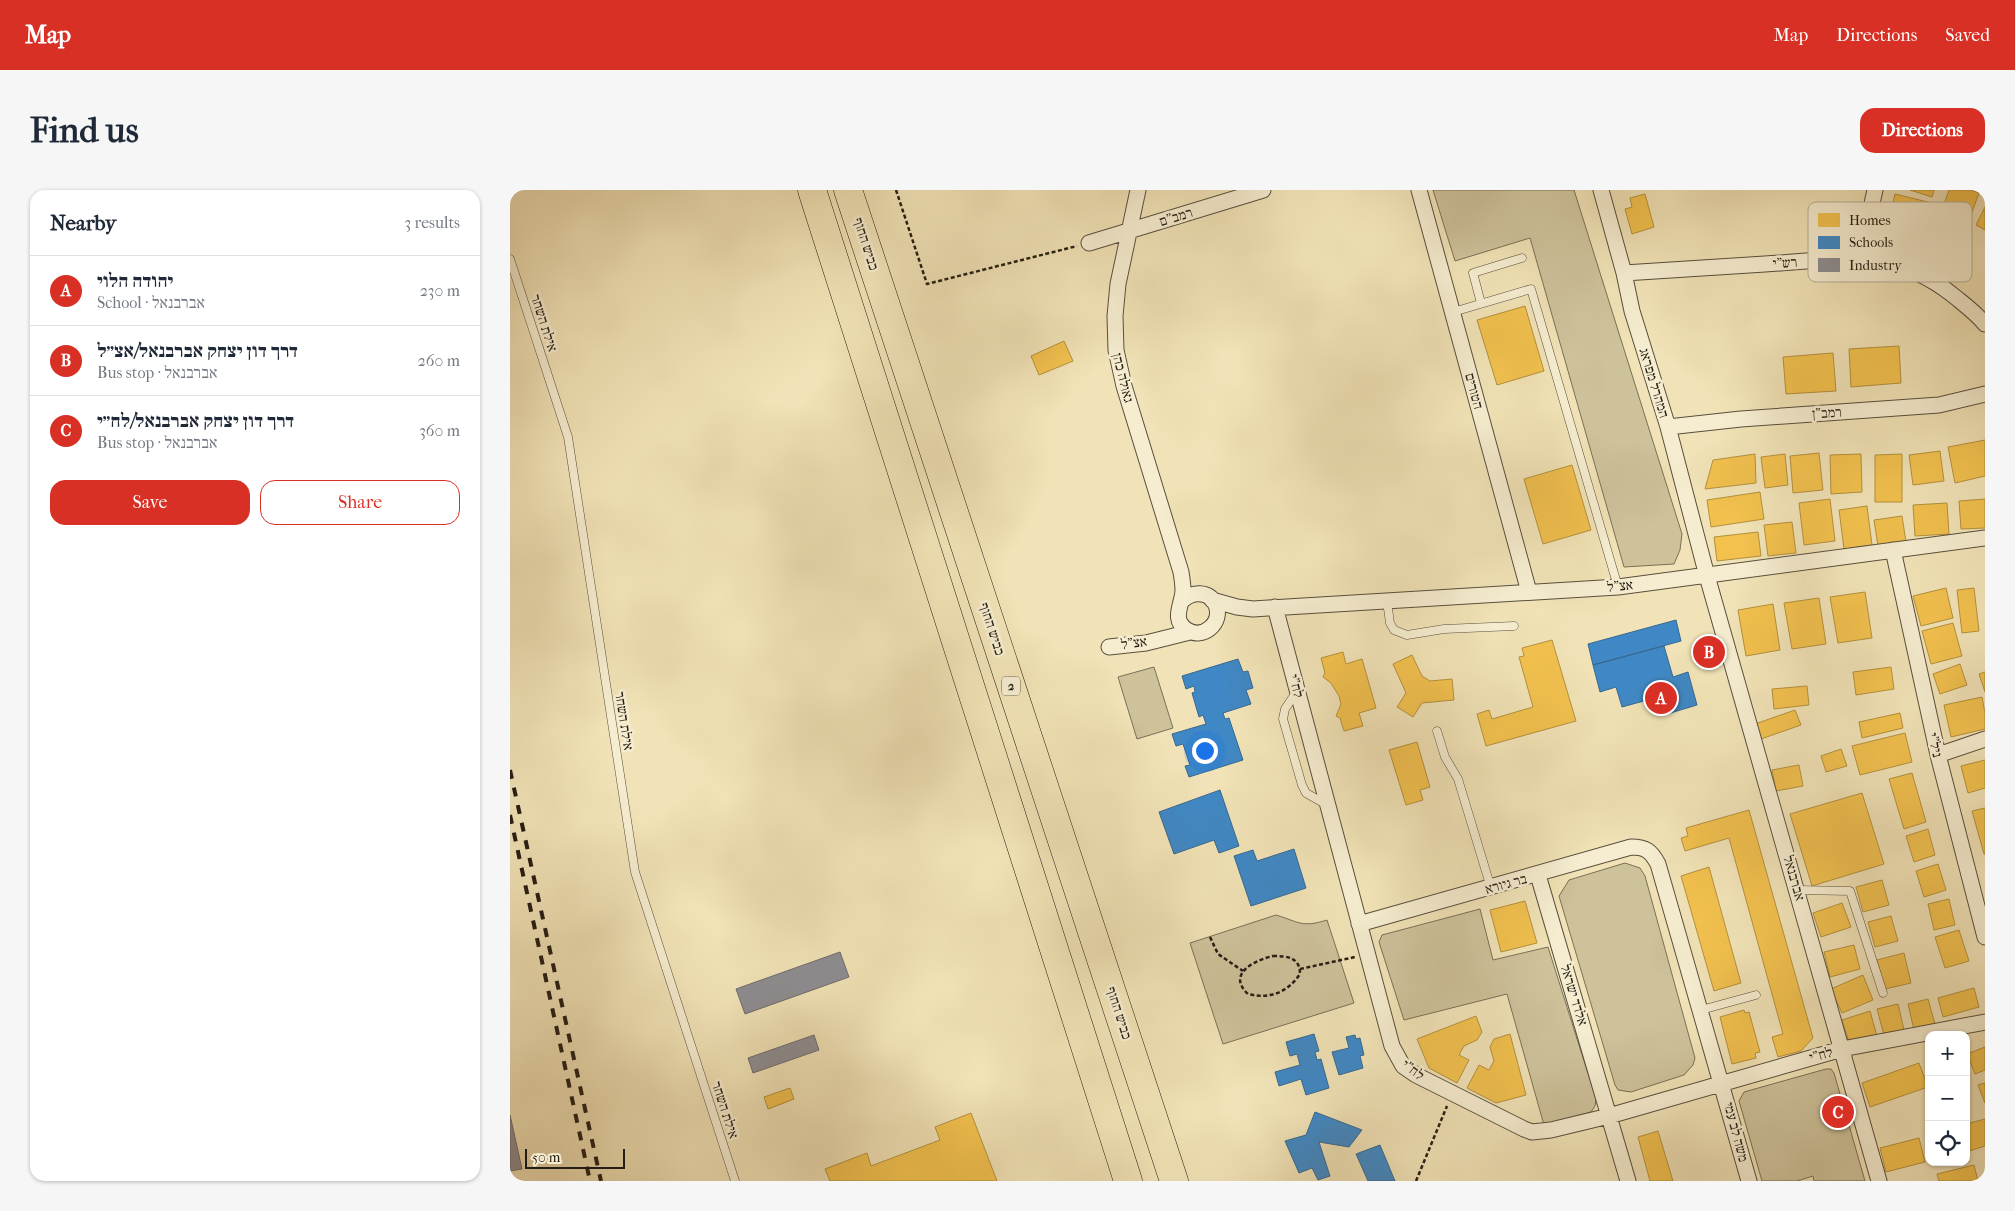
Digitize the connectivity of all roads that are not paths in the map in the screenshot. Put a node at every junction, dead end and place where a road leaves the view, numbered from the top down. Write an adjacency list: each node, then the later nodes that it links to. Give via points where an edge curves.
1 (812, 190): 53 (highway)
2 (848, 190): 54 (highway, כביש החוף / 2)
3 (1138, 190): 7 (street, גאולה כהן)
4 (1263, 190): 7 (street, רמב"ם)
5 (1420, 190): 15 (street, הטורים)
6 (1601, 190): 12 (street, המהרל מפראג)
7 (1129, 231): 8 (street, רמב"ם); 21 (street, גאולה כהן, via 1116,301 1116,350)
8 (1089, 243)
9 (1522, 258): 14 (lane, via 1472,272)
10 (510, 259): 52 (lane, אילת השחר, via 568,437 634,872)
11 (1808, 261): 12 (street, רש"י)
12 (1624, 273): 18 (street, המהרל מפראג, via 1632,311)
13 (1934, 282): 16 (street, רש"י)
14 (1481, 303): 15 (lane); 23 (lane, via 1531,289)
15 (1453, 312): 24 (street, הטורים)
16 (1985, 324)
17 (1985, 394): 18 (street, רמב"ן, via 1939,405)
18 (1668, 427): 22 (street, המהרל מפראג)
19 (1985, 538): 20 (street, אצ"ל)
20 (1893, 550): 22 (street, אצ"ל); 38 (street, ניל"י)
21 (1177, 561): 25 (street, גאולה כהן); 27 (street, גאולה כהן, via 1182,582)
22 (1707, 576): 23 (street, אצ"ל); 42 (street, אברבנאל)
23 (1618, 586): 24 (street, אצ"ל)
24 (1529, 592): 26 (street, אצ"ל)
25 (1208, 597): 27 (street, via 1191,594); 28 (street, אצ"ל, via 1237,607); 31 (street, via 1218,616)
26 (1387, 601): 29 (street, אצ"ל); 30 (lane, via 1394,630 1407,636 1451,628)
27 (1179, 608): 32 (street, via 1182,626); 33 (street, אצ"ל, via 1170,628)
28 (1253, 608): 29 (street, אצ"ל); 31 (street, אצ"ל)
29 (1275, 608): 35 (street, לח"י)
30 (1514, 626)
31 (1211, 628): 32 (street, via 1199,633)
32 (1190, 632): 33 (street, אצ"ל)
33 (1160, 639): 34 (street, אצ"ל)
34 (1109, 647)
35 (1297, 691): 39 (street, לח"י); 39 (lane, via 1283,719 1306,793)
36 (1437, 731): 41 (lane, via 1445,757 1458,779)
37 (1985, 740): 38 (street)
38 (1938, 755): 44 (street, ניל"י)
39 (1328, 805): 43 (street, לח"י)
40 (1538, 875): 41 (street, בר גיורא); 47 (street, בר גיורא, via 1631,847 1652,852); 51 (street, אלדד ישראל)
41 (1490, 888): 43 (street, בר גיורא)
42 (1797, 890): 45 (lane, via 1850,891); 49 (street, אברבנאל)
43 (1359, 924): 51 (street, לח"י, via 1392,1046 1403,1066 1532,1132)
44 (1985, 937)
45 (1883, 993)
46 (1756, 995): 47 (lane)
47 (1701, 1010): 50 (street)
48 (1985, 1022): 49 (street, לח"י)
49 (1842, 1049): 50 (street, לח"י); 57 (street, אברבנאל)
50 (1722, 1083): 51 (street, לח"י); 56 (street, משה לב עמי)
51 (1609, 1116): 55 (street)
52 (735, 1181)
53 (1128, 1181)
54 (1174, 1181)
55 (1628, 1181)
56 (1749, 1181)
57 (1880, 1181)

